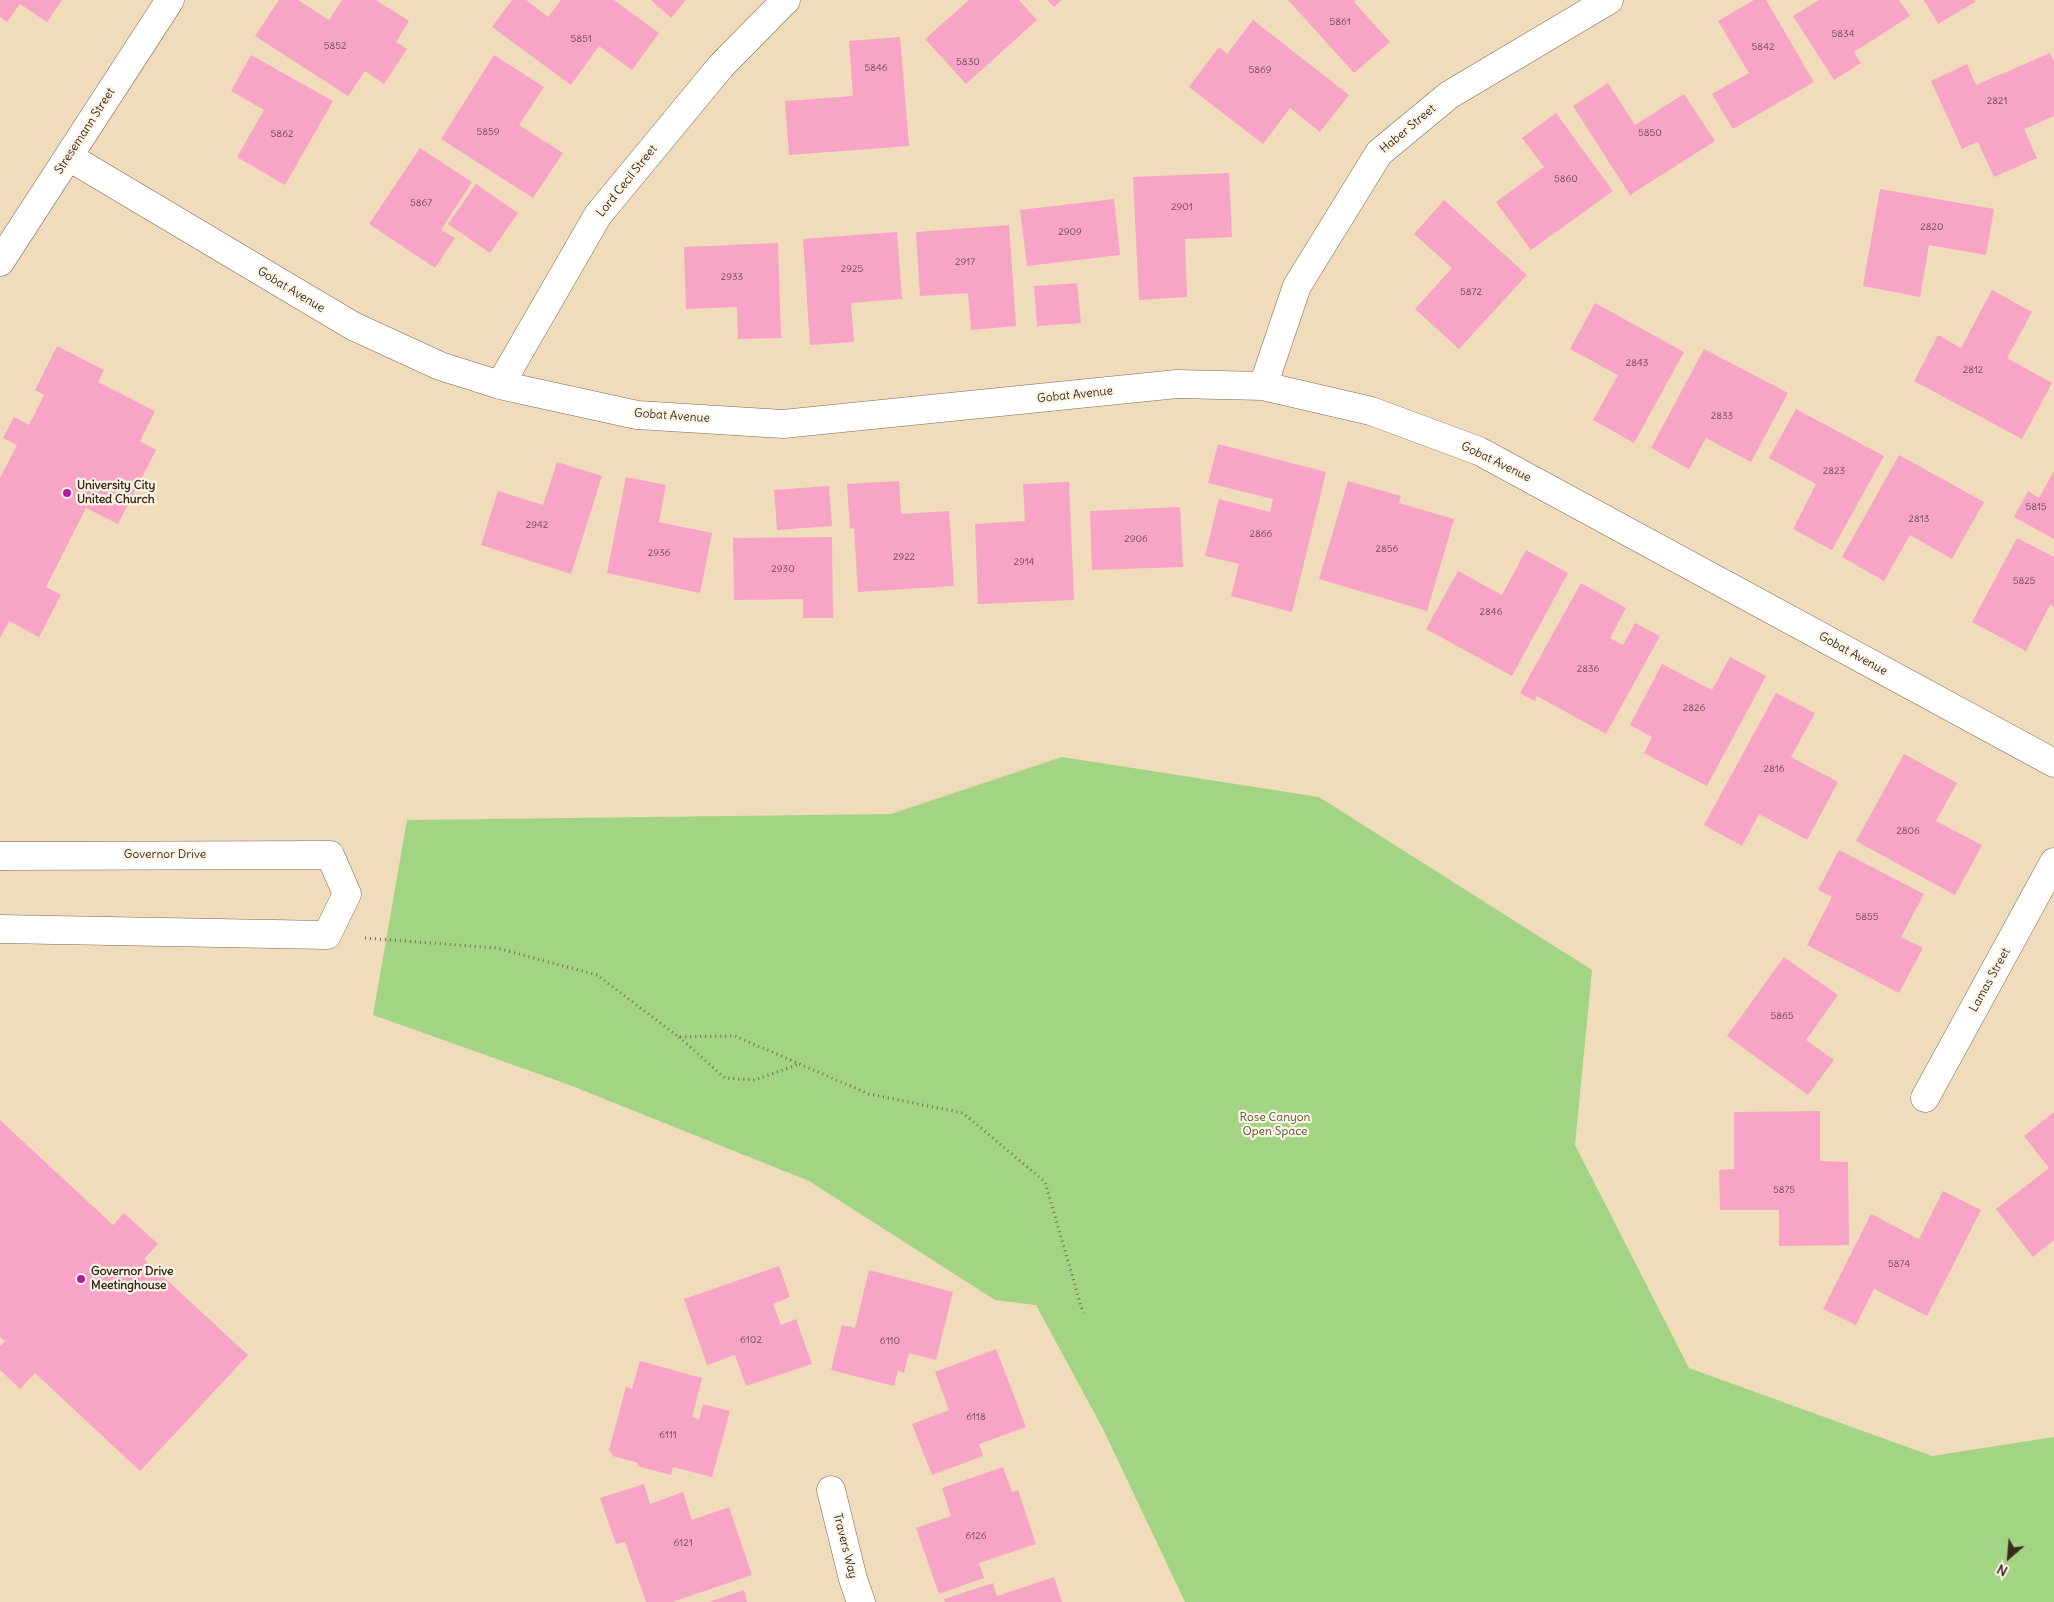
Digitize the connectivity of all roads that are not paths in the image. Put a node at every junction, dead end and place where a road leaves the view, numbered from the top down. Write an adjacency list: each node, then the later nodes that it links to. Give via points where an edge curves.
1 (170, 0): 4 (street, Stresemann Street)
2 (786, 0): 6 (street, Lord Cecil Street, via 721,66 598,215)
3 (1609, 0): 7 (street, Haber Street, via 1449,95 1379,153 1297,286)
4 (69, 158): 5 (street, Stresemann Street); 6 (street, Gobat Avenue, via 353,326 440,366)
5 (0, 262)
6 (500, 385): 7 (street, Gobat Avenue, via 637,415 783,424 1177,384)
7 (1263, 386): 8 (street, Gobat Avenue, via 1371,411 1479,450)
8 (2054, 763)
9 (0, 856): 11 (street, Governor Drive, via 330,855 347,894 327,934)
10 (2054, 862): 12 (street, Lamas Street)
11 (0, 929)
12 (1925, 1098)
13 (832, 1490): 14 (street, Travers Way)
14 (861, 1602)

